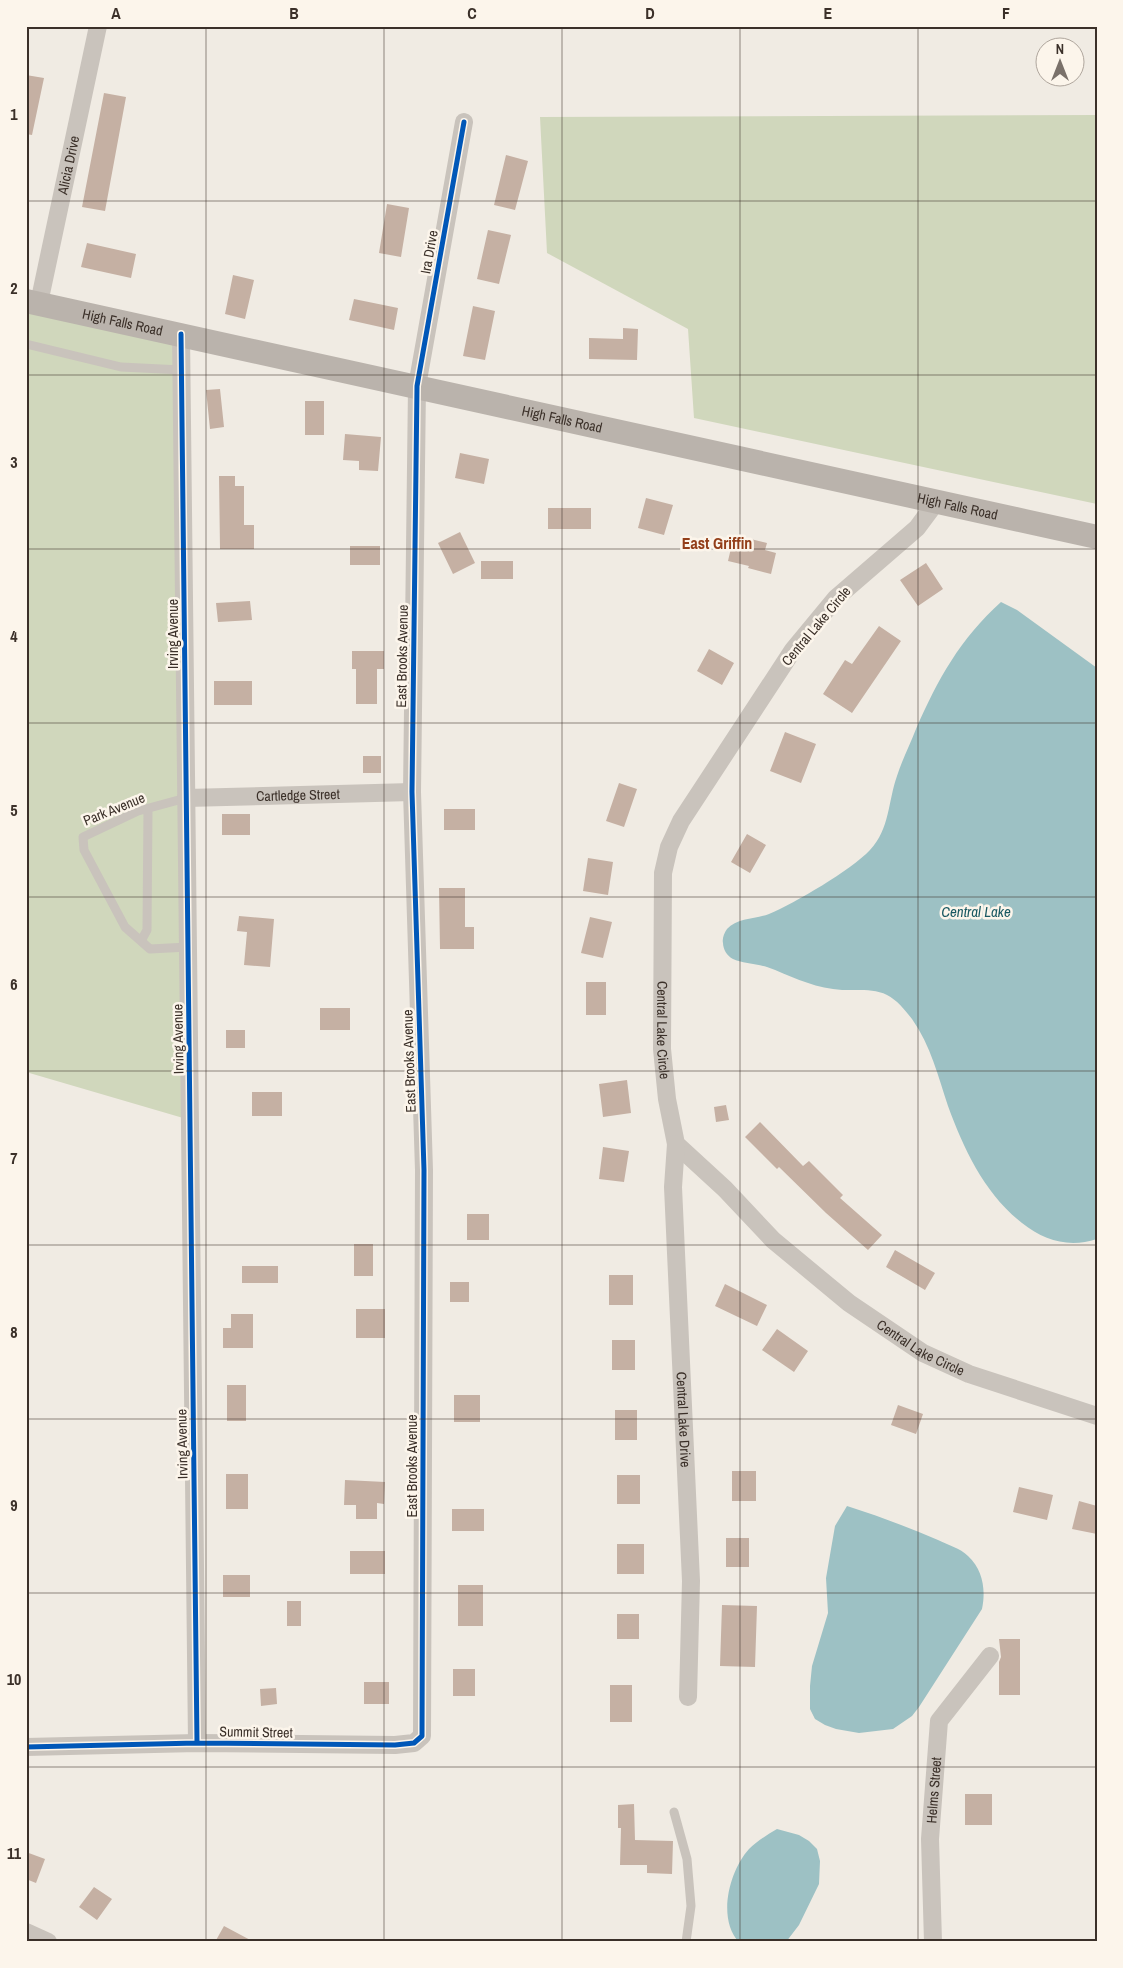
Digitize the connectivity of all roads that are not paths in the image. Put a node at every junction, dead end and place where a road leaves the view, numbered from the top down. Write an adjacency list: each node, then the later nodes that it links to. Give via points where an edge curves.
1 (98, 26): 3 (street, Alicia Drive)
2 (464, 122): 7 (street, Ira Drive)
3 (32, 302): 4 (street, High Falls Road)
4 (181, 334): 6 (street, Irving Avenue); 7 (street, High Falls Road)
5 (26, 344): 6 (lane, via 121,366)
6 (182, 370): 11 (street, Irving Avenue)
7 (417, 386): 8 (street, High Falls Road); 10 (street, East Brooks Avenue)
8 (937, 501): 9 (street, High Falls Road); 15 (street, Central Lake Circle, via 917,528 836,598 793,650 681,821 669,847 663,874 662,1049)
9 (1097, 536)
10 (412, 792): 11 (street, Cartledge Street); 19 (street, East Brooks Avenue, via 424,1170)
11 (186, 798): 12 (lane, Park Avenue); 14 (street, Irving Avenue)
12 (148, 809): 13 (lane, via 147,930); 13 (lane, Park Avenue, via 83,836 84,850 125,927)
13 (141, 941): 14 (lane, via 150,949)
14 (188, 947): 20 (street, Irving Avenue)
15 (676, 1144): 16 (street, Central Lake Circle, via 725,1189 772,1240 850,1303 915,1348 969,1374); 18 (street, Central Lake Drive, via 672,1187 691,1581)
16 (1097, 1416)
17 (990, 1656): 26 (street, Helms Street, via 939,1721 930,1839)
18 (688, 1697)
19 (422, 1736): 20 (street, Summit Street, via 414,1743 395,1745)
20 (196, 1743): 21 (street, Summit Street)
21 (26, 1747)
22 (674, 1812): 25 (lane, via 688,1868 691,1906)
23 (26, 1932): 24 (street)
24 (48, 1942)
25 (686, 1942)
26 (933, 1942)

